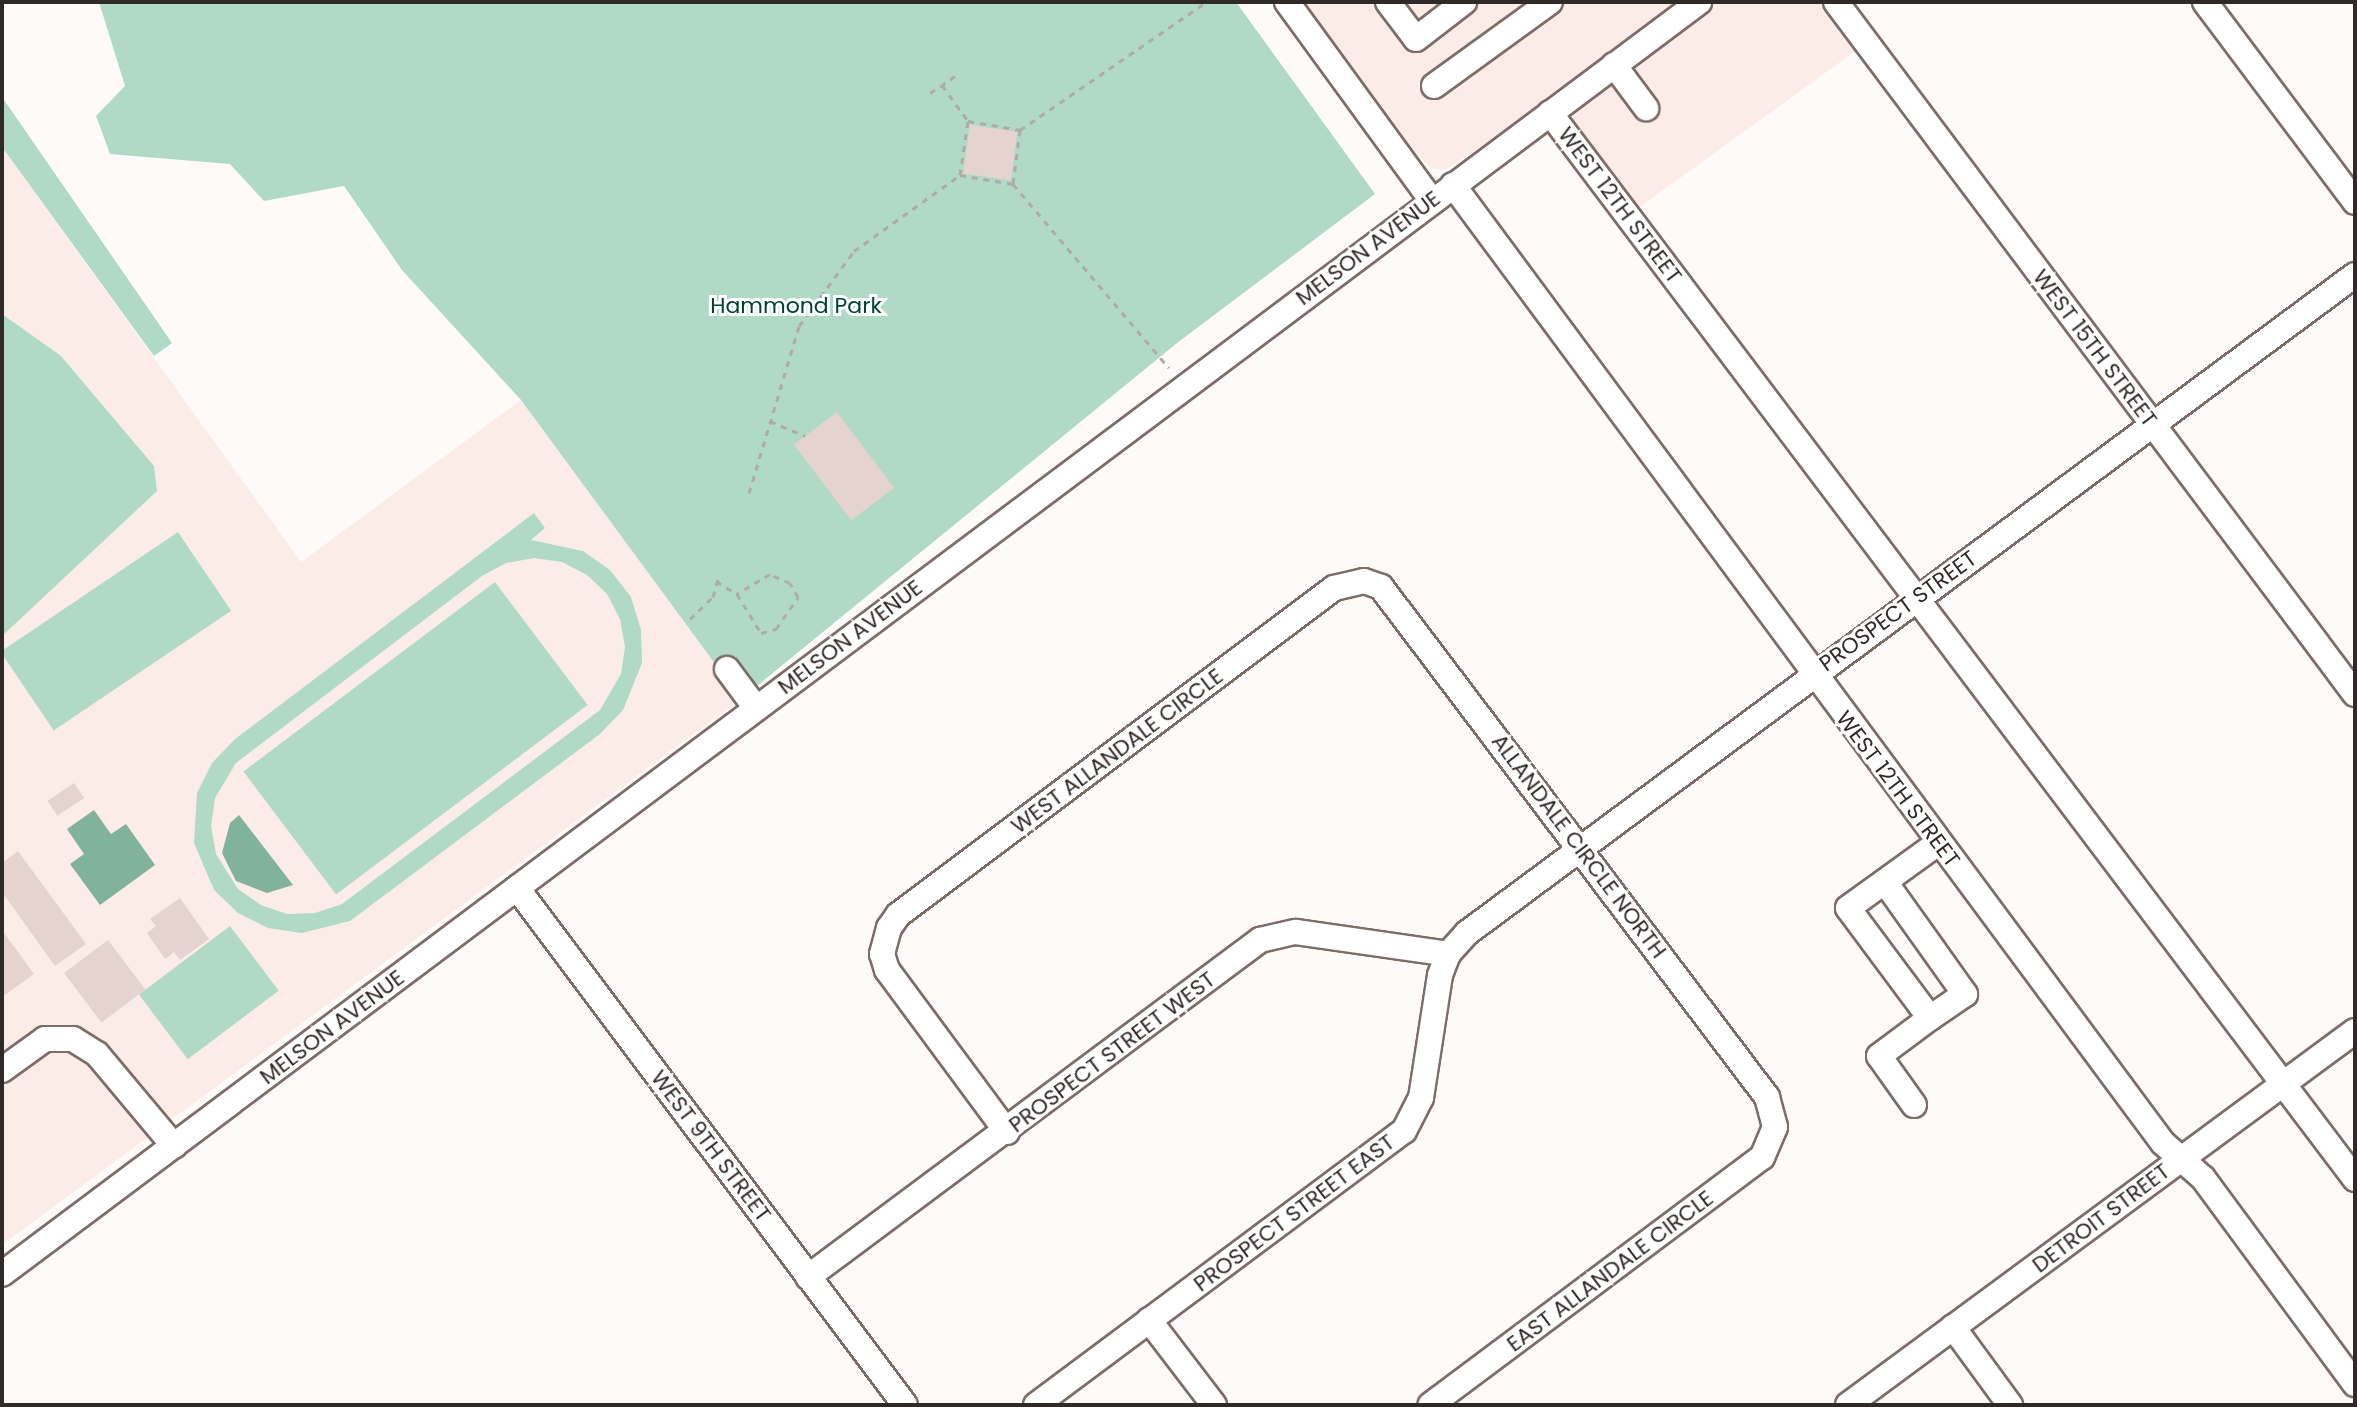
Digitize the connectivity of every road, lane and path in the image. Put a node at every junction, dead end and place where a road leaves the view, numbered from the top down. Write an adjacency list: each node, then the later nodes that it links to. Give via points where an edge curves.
1 (1206, 2): 17 (path)
2 (1287, 2): 21 (street)
3 (1388, 2): 4 (street, via 1416,39)
4 (1464, 2)
5 (1550, 2): 12 (street)
6 (1699, 2): 9 (street, MELSON AVENUE)
7 (1836, 2): 26 (street, WEST 15TH STREET)
8 (2205, 2): 22 (street)
9 (1614, 65): 14 (street); 15 (street, MELSON AVENUE)
10 (955, 76): 11 (path)
11 (942, 85): 13 (path); 16 (path)
12 (1434, 86)
13 (930, 93)
14 (1646, 108)
15 (1550, 113): 20 (street, MELSON AVENUE); 31 (street, WEST 12TH STREET)
16 (968, 121): 17 (path); 18 (path)
17 (1020, 130): 19 (path)
18 (960, 175): 19 (path); 25 (path, via 854,251 799,326)
19 (1013, 184): 24 (path)
20 (1453, 185): 21 (street, MELSON AVENUE); 34 (street, WEST 12TH STREET)
21 (1432, 201): 36 (street, MELSON AVENUE)
22 (2355, 202)
23 (2355, 275): 26 (street, PROSPECT STREET)
24 (1169, 368)
25 (770, 421): 27 (path); 28 (path)
26 (2153, 425): 31 (street, PROSPECT STREET); 35 (street, WEST 15TH STREET)
27 (805, 436)
28 (749, 493)
29 (1364, 581): 38 (street, ALLANDALE CIRCLE NORTH, via 1393,598); 48 (street, WEST ALLANDALE CIRCLE, via 1334,588 898,915 884,941 887,970)
30 (737, 594): 30 (path, via 761,633 776,629 798,597 790,583 770,574); 32 (path, via 717,580 713,597)
31 (1916, 598): 34 (street, PROSPECT STREET); 45 (street, WEST 12TH STREET)
32 (690, 619)
33 (727, 669): 36 (street)
34 (1812, 674): 37 (street, WEST 12TH STREET); 38 (street, PROSPECT STREET)
35 (2355, 694)
36 (756, 708): 40 (street, MELSON AVENUE)
37 (1938, 843): 39 (street); 50 (street, WEST 12TH STREET)
38 (1581, 848): 41 (street, PROSPECT STREET, via 1467,933); 47 (street, ALLANDALE CIRCLE NORTH, via 1767,1097)
39 (1885, 882): 42 (street, via 1965,994); 42 (street, via 1848,908)
40 (517, 888): 49 (street, MELSON AVENUE); 53 (street, WEST 9TH STREET)
41 (1448, 954): 48 (street, PROSPECT STREET WEST, via 1278,932); 54 (street, PROSPECT STREET EAST, via 1415,1117)
42 (1930, 1018): 46 (street, via 1879,1056)
43 (2355, 1031): 45 (street, DETROIT STREET)
44 (2, 1070): 49 (street, via 45,1039 73,1039 97,1054)
45 (2283, 1084): 50 (street, DETROIT STREET); 51 (street, WEST 12TH STREET)
46 (1914, 1105)
47 (1775, 1127): 60 (street, EAST ALLANDALE CIRCLE, via 1762,1157)
48 (1007, 1132): 53 (street, PROSPECT STREET WEST)
49 (174, 1146): 52 (street, MELSON AVENUE)
50 (2180, 1159): 55 (street, DETROIT STREET); 56 (street, WEST 12TH STREET, via 2203,1178)
51 (2355, 1179)
52 (2, 1274)
53 (808, 1277): 57 (street, WEST 9TH STREET)
54 (1149, 1320): 58 (street, PROSPECT STREET EAST); 59 (street)
55 (1953, 1327): 61 (street, DETROIT STREET); 62 (street)
56 (2355, 1384)
57 (905, 1405)
58 (1036, 1405)
59 (1214, 1405)
60 (1431, 1405)
61 (1848, 1405)
62 (2010, 1405)

